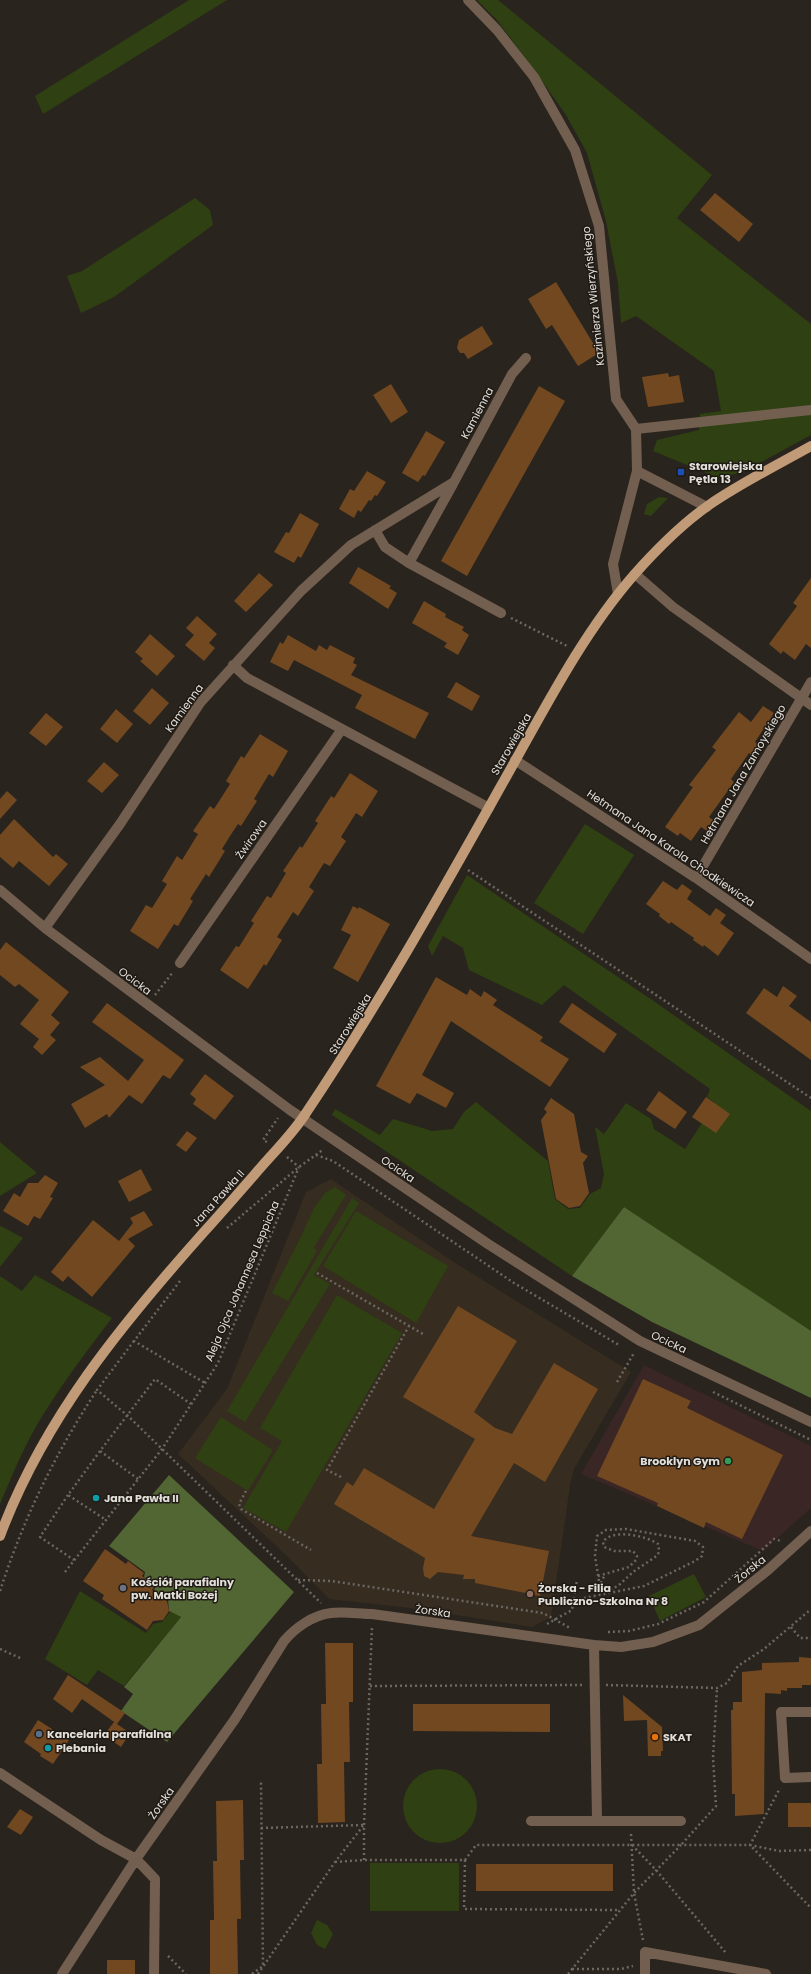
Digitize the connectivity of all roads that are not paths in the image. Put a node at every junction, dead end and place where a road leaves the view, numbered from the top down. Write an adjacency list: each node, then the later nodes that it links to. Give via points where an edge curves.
1 (468, 0): 4 (street, Kazimierza Wierzyńskiego, via 497,30 534,77 575,150 599,226 616,399)
2 (526, 358): 7 (street, Kamienna, via 512,374)
3 (811, 410): 4 (street)
4 (636, 429): 6 (street)
5 (811, 446): 8 (main road, Starowiejska)
6 (637, 471): 8 (street); 12 (street, via 614,557)
7 (454, 482): 9 (street, Kamienna); 10 (street, Kamienna)
8 (707, 507): 11 (main road, Starowiejska)
9 (375, 530): 10 (street, via 385,547); 14 (street, Kamienna, via 351,545 301,592)
10 (409, 563): 13 (street)
11 (635, 574): 12 (main road, Starowiejska); 16 (street, via 673,607)
12 (618, 594): 19 (main road, Starowiejska, via 595,625)
13 (502, 613)
14 (233, 665): 18 (street, via 248,678); 23 (street, Kamienna, via 200,703 120,824)
15 (811, 682): 16 (street, Hetmana Jana Zamoyskiego)
16 (801, 697): 17 (street); 21 (street, Hetmana Jana Zamoyskiego)
17 (811, 704)
18 (342, 729): 20 (street); 25 (street, Żwirowa)
19 (515, 760): 20 (main road, Starowiejska); 21 (street, Hetmana Jana Karola Chodkiewicza)
20 (488, 808): 26 (main road, Starowiejska, via 364,1025)
21 (696, 878): 24 (street, Hetmana Jana Karola Chodkiewicza)
22 (0, 890): 23 (street, Ocicka)
23 (45, 928): 26 (street, Ocicka)
24 (811, 959)
25 (180, 963)
26 (303, 1118): 27 (street, Ocicka, via 488,1244 640,1341); 29 (main road, Jana Pawła II, via 184,1254 99,1358 48,1433)
27 (811, 1422)
28 (811, 1531): 30 (street, Żorska, via 699,1625 653,1642 621,1647)
29 (0, 1536)
30 (594, 1645): 34 (street); 37 (street, Żorska, via 372,1614 331,1613 307,1622 294,1630 284,1641 235,1719)
31 (811, 1712): 33 (street, via 781,1712 786,1778)
32 (0, 1773): 37 (street, via 101,1840)
33 (811, 1777)
34 (597, 1820): 35 (street); 36 (street)
35 (531, 1821)
36 (681, 1821)
37 (136, 1859): 38 (street, Żorska); 39 (street, via 155,1879)
38 (62, 1974)
39 (154, 1974)
40 (645, 1974): 41 (street, via 645,1958)
41 (766, 1974)

